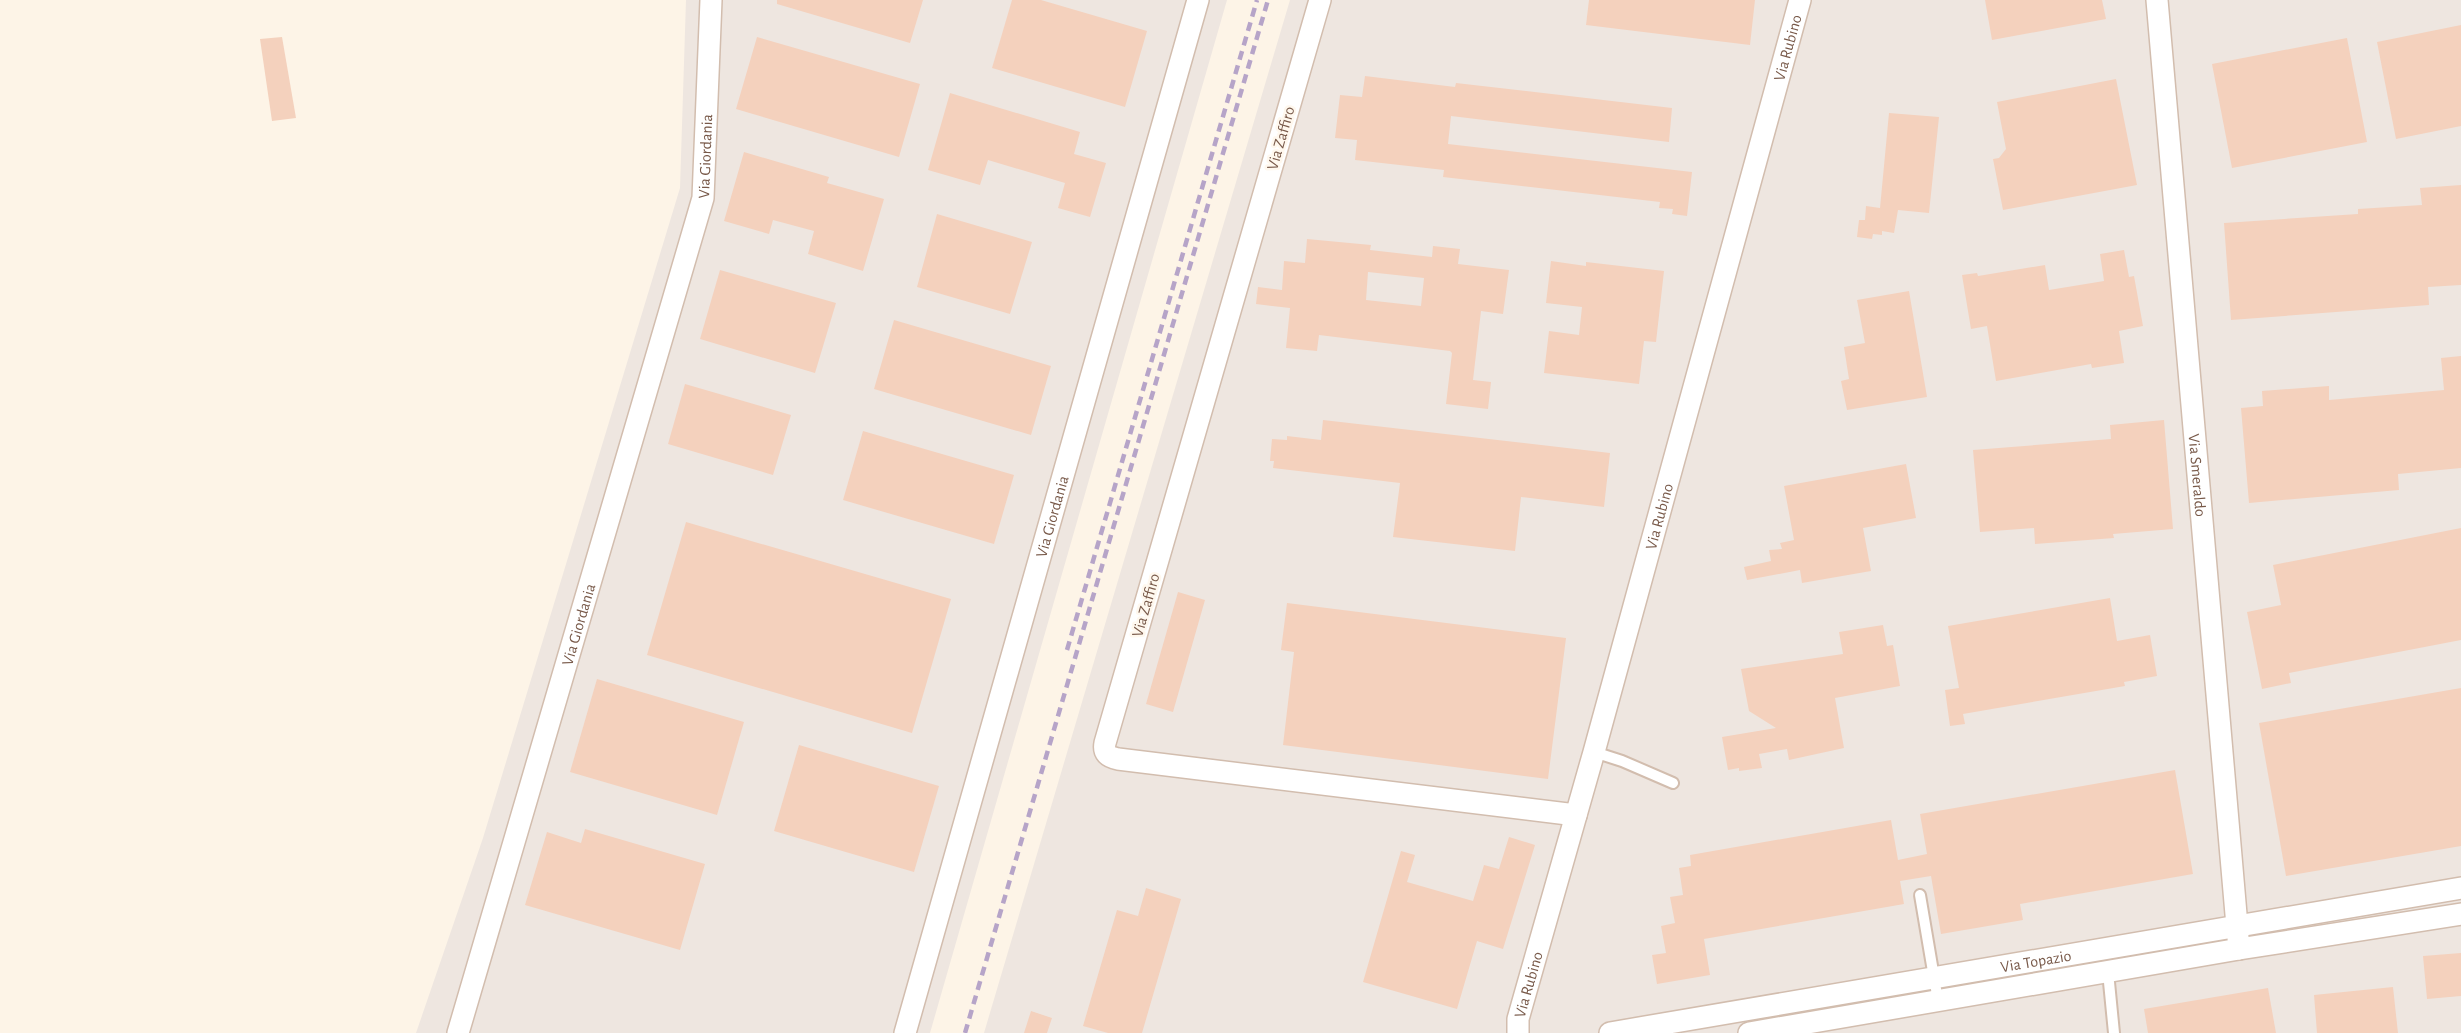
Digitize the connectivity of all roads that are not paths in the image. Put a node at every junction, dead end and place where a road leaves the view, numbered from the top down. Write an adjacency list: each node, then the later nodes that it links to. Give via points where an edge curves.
1 (711, 0): 17 (street, Via Giordania, via 703,198)
2 (1198, 0): 18 (street, Via Giordania)
3 (1320, 0): 8 (street, Via Zaffiro, via 1105,753 1118,759)
4 (1800, 0): 6 (street, Via Rubino)
5 (2157, 0): 12 (street, Via Smeraldo)
6 (1594, 753): 7 (lane); 8 (street, Via Rubino)
7 (1673, 783)
8 (1575, 815): 19 (street, Via Rubino, via 1518,1019)
9 (2461, 888): 12 (street, Via Topazio)
10 (1920, 895): 15 (lane)
11 (2461, 914): 13 (street, Via Topazio)
12 (2237, 926): 13 (street, Via Smeraldo); 15 (street, Via Topazio)
13 (2239, 949): 14 (street, Via Topazio)
14 (2108, 972): 16 (street, Via Topazio); 22 (lane)
15 (1934, 977): 16 (lane); 20 (street, Via Topazio)
16 (1938, 1001): 21 (street, Via Topazio)
17 (458, 1033)
18 (905, 1033)
19 (1518, 1033)
20 (1611, 1033)
21 (1749, 1033)
22 (2114, 1033)

